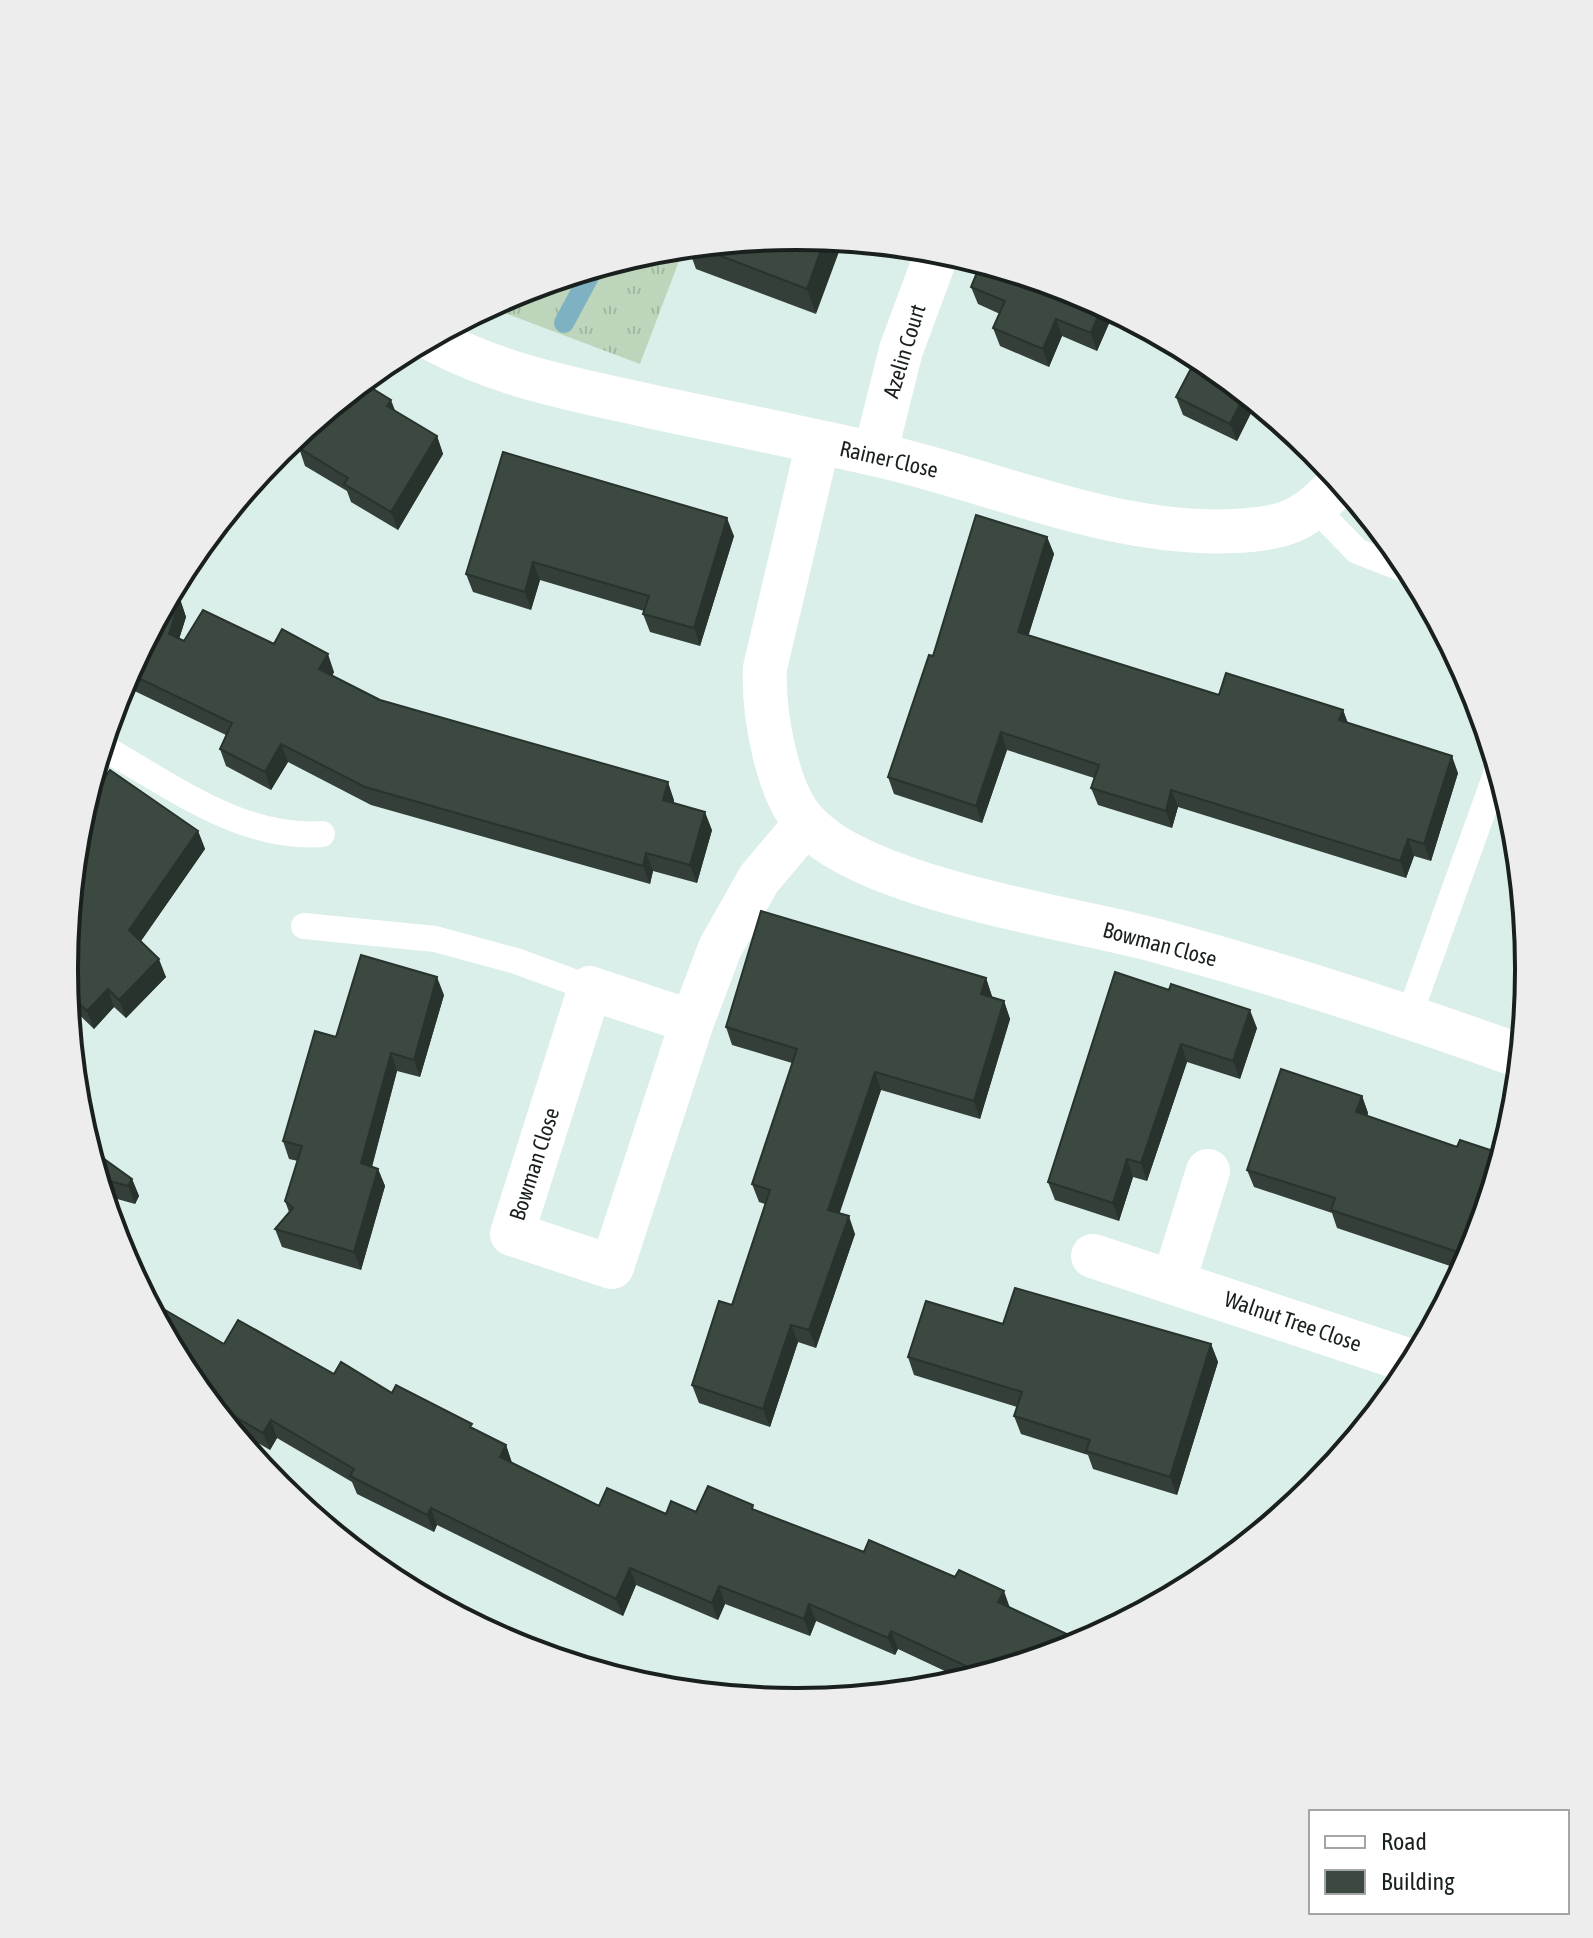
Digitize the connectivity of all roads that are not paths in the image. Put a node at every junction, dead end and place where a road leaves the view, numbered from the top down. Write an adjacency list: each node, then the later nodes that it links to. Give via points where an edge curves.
1 (933, 263): 4 (street, Azelin Court, via 901,350)
2 (442, 344): 3 (street, Rainer Close, via 480,364 550,386)
3 (818, 443): 4 (street, Rainer Close); 9 (street, Bowman Close, via 764,681 769,738 790,797)
4 (875, 454): 5 (street, Rainer Close, via 1154,526 1196,531 1257,530 1297,519)
5 (1328, 495): 6 (lane, via 1357,551)
6 (1389, 564)
7 (112, 752): 10 (lane, via 251,826)
8 (1492, 786): 13 (lane)
9 (806, 823): 13 (street, Bowman Close, via 850,855 900,877 1156,941); 14 (street, Bowman Close, via 759,879 720,948)
10 (322, 834)
11 (304, 926): 12 (lane, via 435,939)
12 (590, 988): 14 (street); 14 (street, Bowman Close, via 512,1234 612,1267)
13 (1409, 1016): 15 (street, Bowman Close)
14 (692, 1022)
15 (1510, 1052)
16 (1208, 1171): 18 (street)
17 (1093, 1256): 18 (street, Walnut Tree Close)
18 (1174, 1280): 19 (street, Walnut Tree Close)
19 (1400, 1358)

